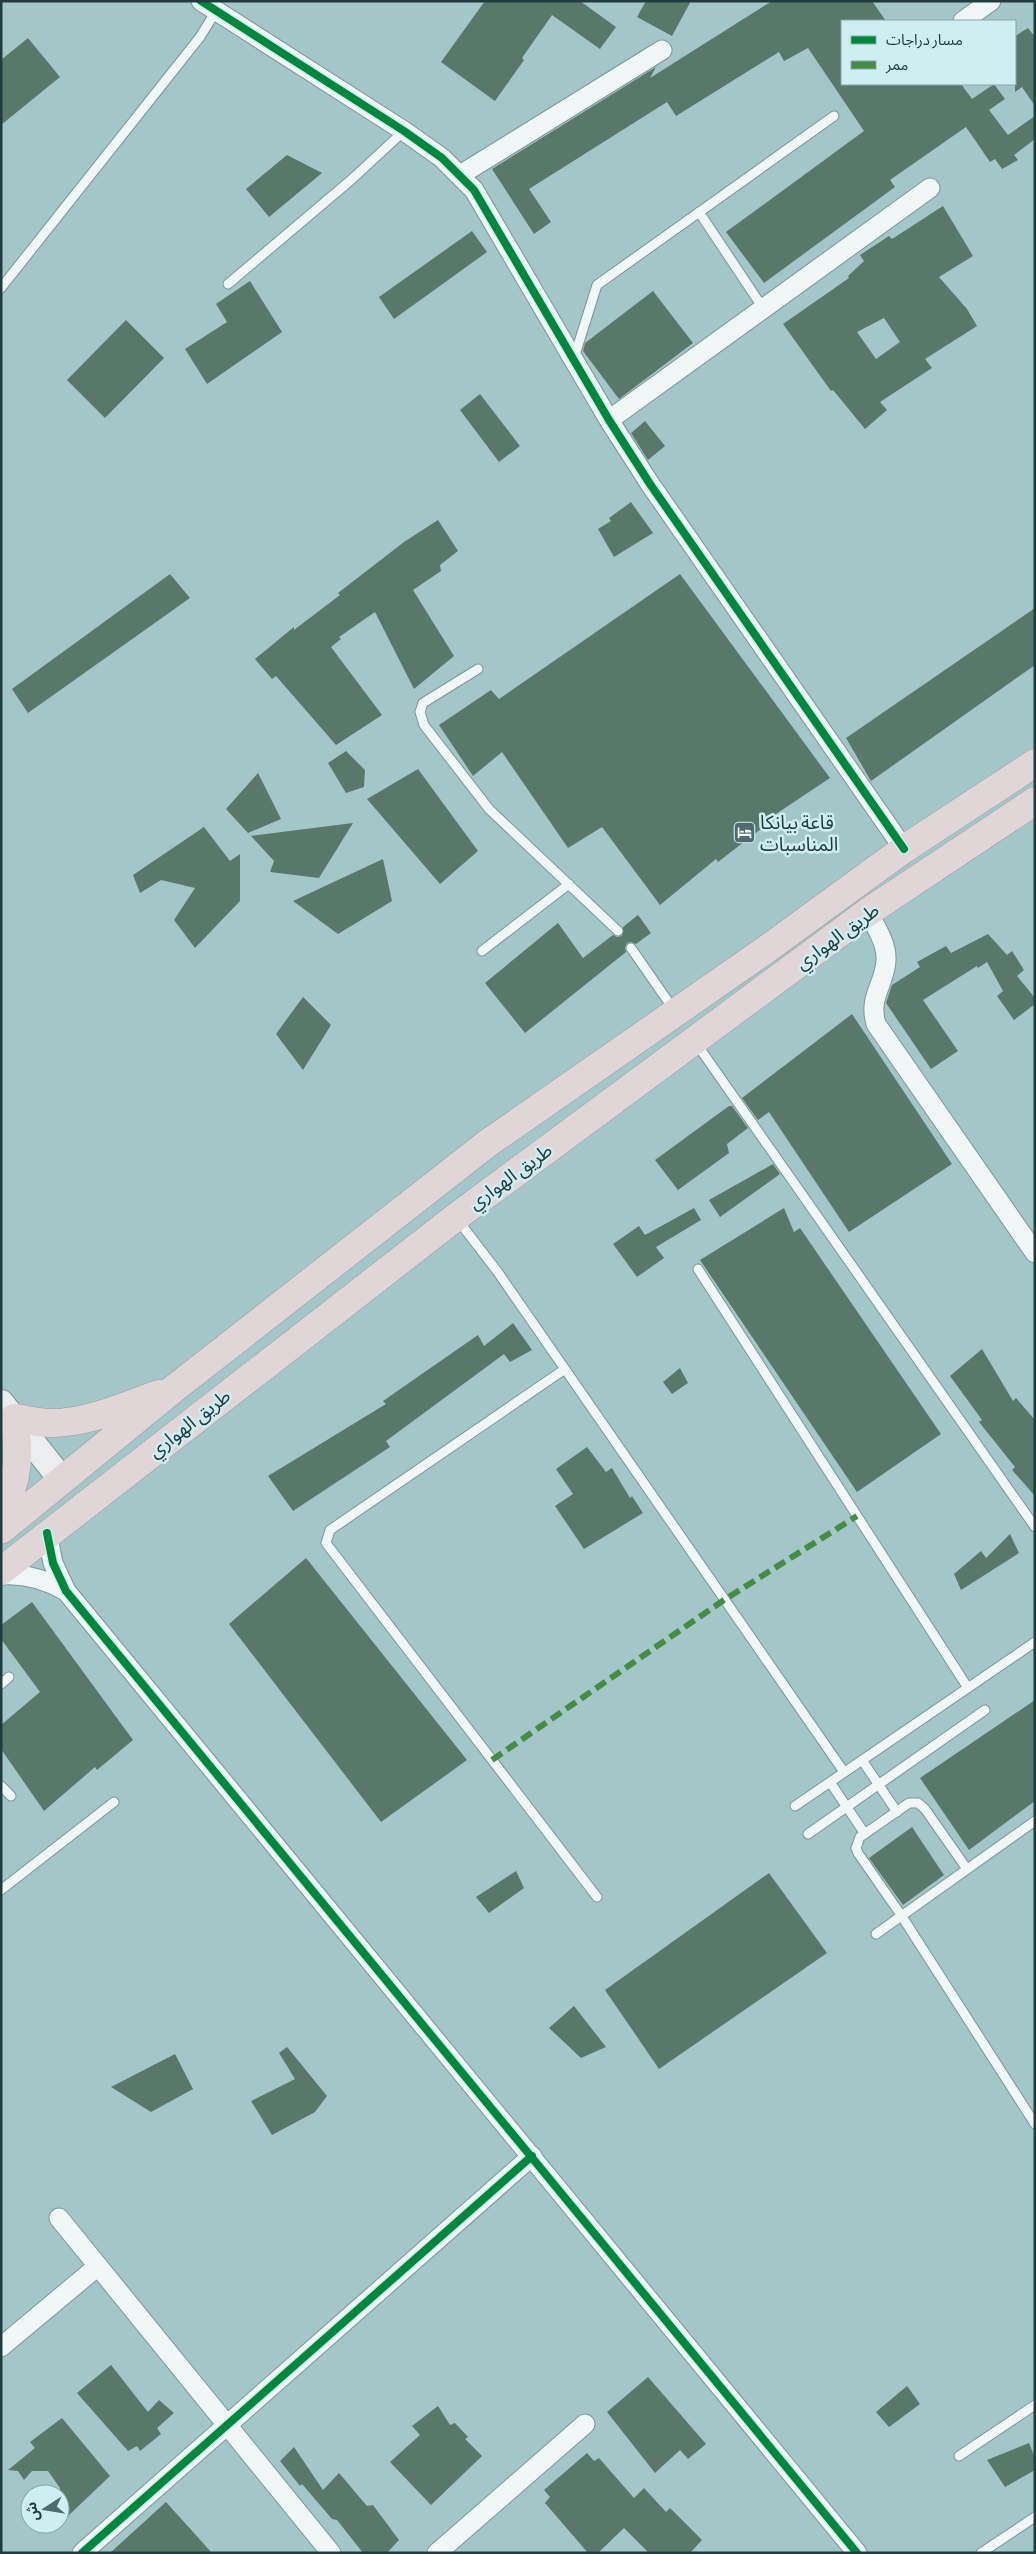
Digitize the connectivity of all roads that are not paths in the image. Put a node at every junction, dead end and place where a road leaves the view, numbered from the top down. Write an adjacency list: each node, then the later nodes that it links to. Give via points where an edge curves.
1 (991, 1): 3 (street)
2 (214, 5): 6 (street); 11 (lane, via 200,37)
3 (964, 20)
4 (662, 50): 7 (street)
5 (834, 116): 9 (lane)
6 (404, 131): 7 (street, via 442,158); 10 (lane)
7 (460, 176): 13 (street, via 474,190)
8 (930, 188): 12 (street)
9 (699, 212): 12 (lane); 13 (lane, via 597,285)
10 (228, 284)
11 (1, 288)
12 (763, 308): 14 (street)
13 (574, 360): 14 (street)
14 (609, 420): 18 (street)
15 (478, 668): 19 (lane, via 423,704 420,712 424,725 489,809)
16 (1035, 763): 18 (highway, طريق الهواري)
17 (1035, 802): 20 (highway, طريق الهواري)
18 (904, 849): 24 (highway, طريق الهواري)
19 (569, 884): 21 (lane); 23 (lane)
20 (868, 912): 25 (highway, طريق الهواري); 29 (street, via 885,950 886,960 873,1003 876,1024)
21 (618, 931)
22 (631, 948): 26 (lane)
23 (482, 951)
24 (764, 952): 25 (highway); 26 (highway, طريق الهواري)
25 (782, 976): 27 (highway, طريق الهواري)
26 (676, 1012): 32 (highway, طريق الهواري, via 488,1143)
27 (694, 1041): 28 (highway, طريق الهواري); 36 (lane)
28 (456, 1217): 31 (lane); 38 (highway, طريق الهواري)
29 (1035, 1253)
30 (698, 1269): 44 (lane)
31 (565, 1369): 47 (lane); 61 (lane, via 330,1530 326,1543)
32 (176, 1387): 33 (highway, via 83,1418 49,1423); 34 (highway, طريق الهواري)
33 (8, 1410): 34 (street); 35 (highway, via 18,1449 17,1468 13,1486)
34 (62, 1480): 37 (highway, طريق الهواري)
35 (1, 1511)
36 (1035, 1526)
37 (1, 1530)
38 (47, 1534): 39 (highway, طريق الهواري); 40 (street, via 53,1564)
39 (1, 1573): 40 (street, via 40,1578)
40 (66, 1591): 65 (street)
41 (1035, 1642): 44 (lane)
42 (9, 1676): 43 (lane)
43 (1, 1684)
44 (968, 1688): 46 (lane)
45 (985, 1710): 49 (lane)
46 (862, 1760): 47 (lane); 49 (lane)
47 (844, 1772): 48 (lane)
48 (830, 1782): 53 (lane); 54 (lane)
49 (878, 1784): 54 (lane); 55 (lane)
50 (1, 1786): 51 (lane)
51 (11, 1796)
52 (114, 1802): 60 (lane)
53 (795, 1806)
54 (846, 1807): 57 (lane); 58 (lane)
55 (897, 1812): 58 (lane); 59 (lane, via 909,1803 922,1806)
56 (1035, 1821): 59 (lane)
57 (808, 1834)
58 (865, 1834): 62 (lane, via 857,1842 858,1853)
59 (967, 1869): 62 (lane)
60 (1, 1890)
61 (597, 1896)
62 (901, 1915): 63 (lane); 64 (lane)
63 (876, 1934)
64 (1035, 2124)
65 (532, 2156): 71 (street); 77 (street)
66 (59, 2218): 67 (street)
67 (98, 2266): 68 (street); 71 (street)
68 (1, 2347)
69 (1035, 2405): 72 (lane)
70 (584, 2424): 76 (street)
71 (227, 2425): 74 (street); 75 (street)
72 (959, 2456)
73 (1035, 2517): 78 (lane)
74 (82, 2553)
75 (331, 2553)
76 (437, 2553)
77 (857, 2553)
78 (982, 2553)

